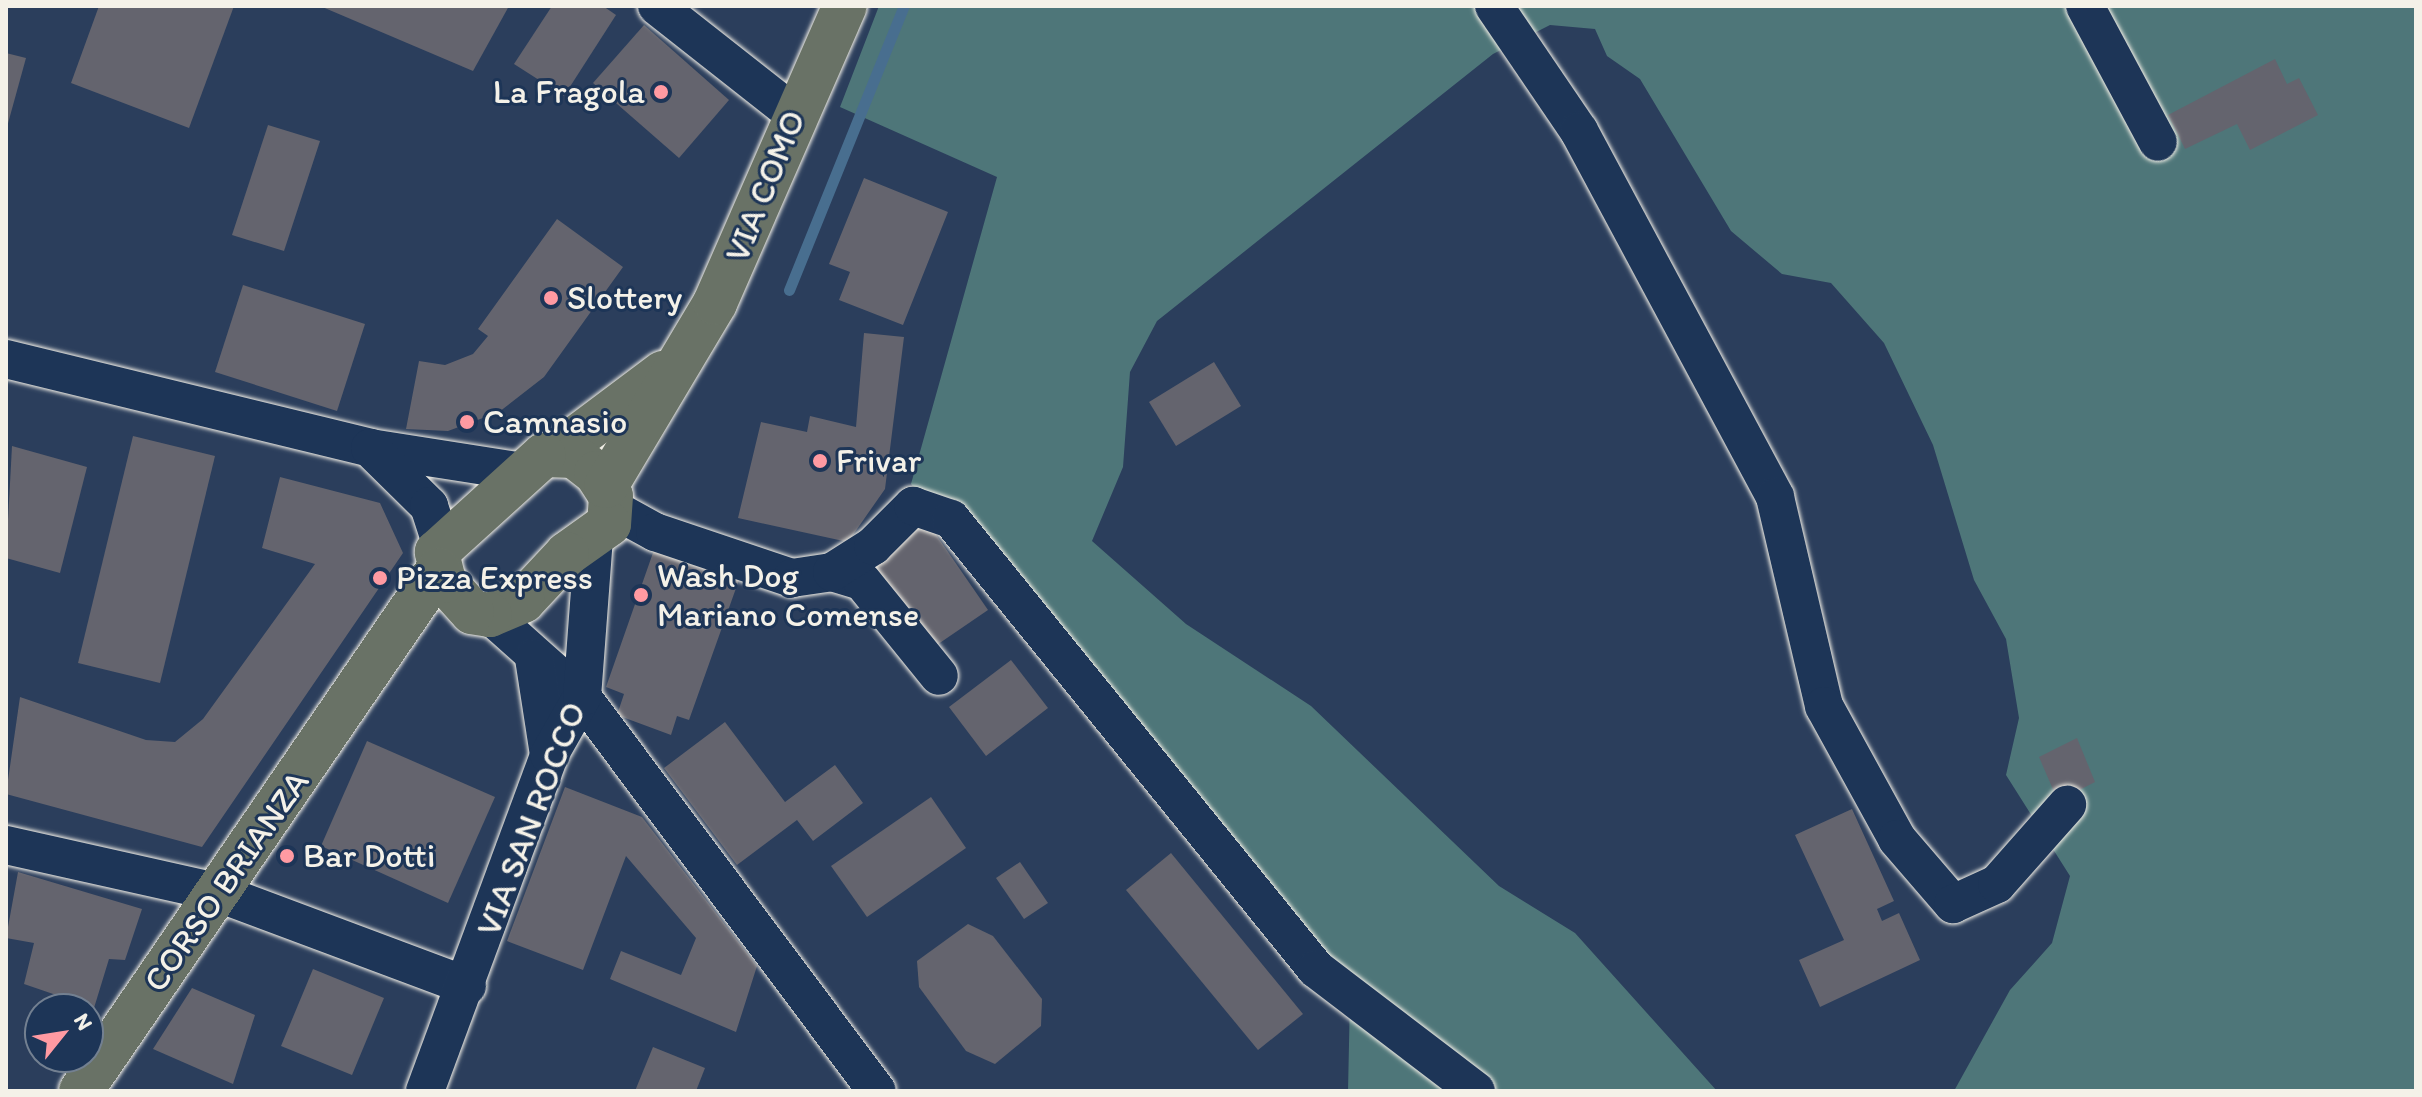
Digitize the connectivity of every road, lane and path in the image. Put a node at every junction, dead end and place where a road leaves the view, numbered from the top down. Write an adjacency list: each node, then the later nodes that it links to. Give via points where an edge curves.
1 (657, 6): 5 (street)
2 (845, 6): 5 (main road, VIA COMO)
3 (1494, 6): 20 (street, via 1579,131 1775,497 1824,706 1897,839 1953,904 1997,884)
4 (2085, 6): 6 (street)
5 (793, 113): 8 (main road, VIA COMO, via 729,275)
6 (2158, 142)
7 (6, 359): 9 (street)
8 (678, 362): 10 (main road, VIA COMO); 11 (main road, VIA COMO)
9 (370, 448): 10 (street); 12 (street, via 429,506)
10 (540, 462): 11 (main road, via 585,463); 12 (main road, VIA COMO)
11 (604, 511): 13 (street, via 792,578); 14 (main road, CORSO BRIANZA, via 523,601); 18 (street, VIA SAN ROCCO)
12 (440, 558): 14 (main road); 16 (main road, CORSO BRIANZA)
13 (832, 572): 17 (street, via 862,581); 27 (street, via 873,546 913,506 951,519 1316,969)
14 (481, 614): 15 (street); 16 (main road, CORSO BRIANZA)
15 (534, 658): 18 (street); 19 (street)
16 (371, 671): 22 (main road, CORSO BRIANZA)
17 (939, 676)
18 (582, 697): 19 (street, VIA SAN ROCCO); 26 (street)
19 (549, 755): 23 (street, VIA SAN ROCCO)
20 (2067, 805)
21 (6, 845): 22 (street)
22 (216, 892): 23 (street); 24 (main road, CORSO BRIANZA)
23 (467, 986): 25 (street, VIA SAN ROCCO)
24 (81, 1091)
25 (425, 1091)
26 (877, 1091)
27 (1476, 1091)

